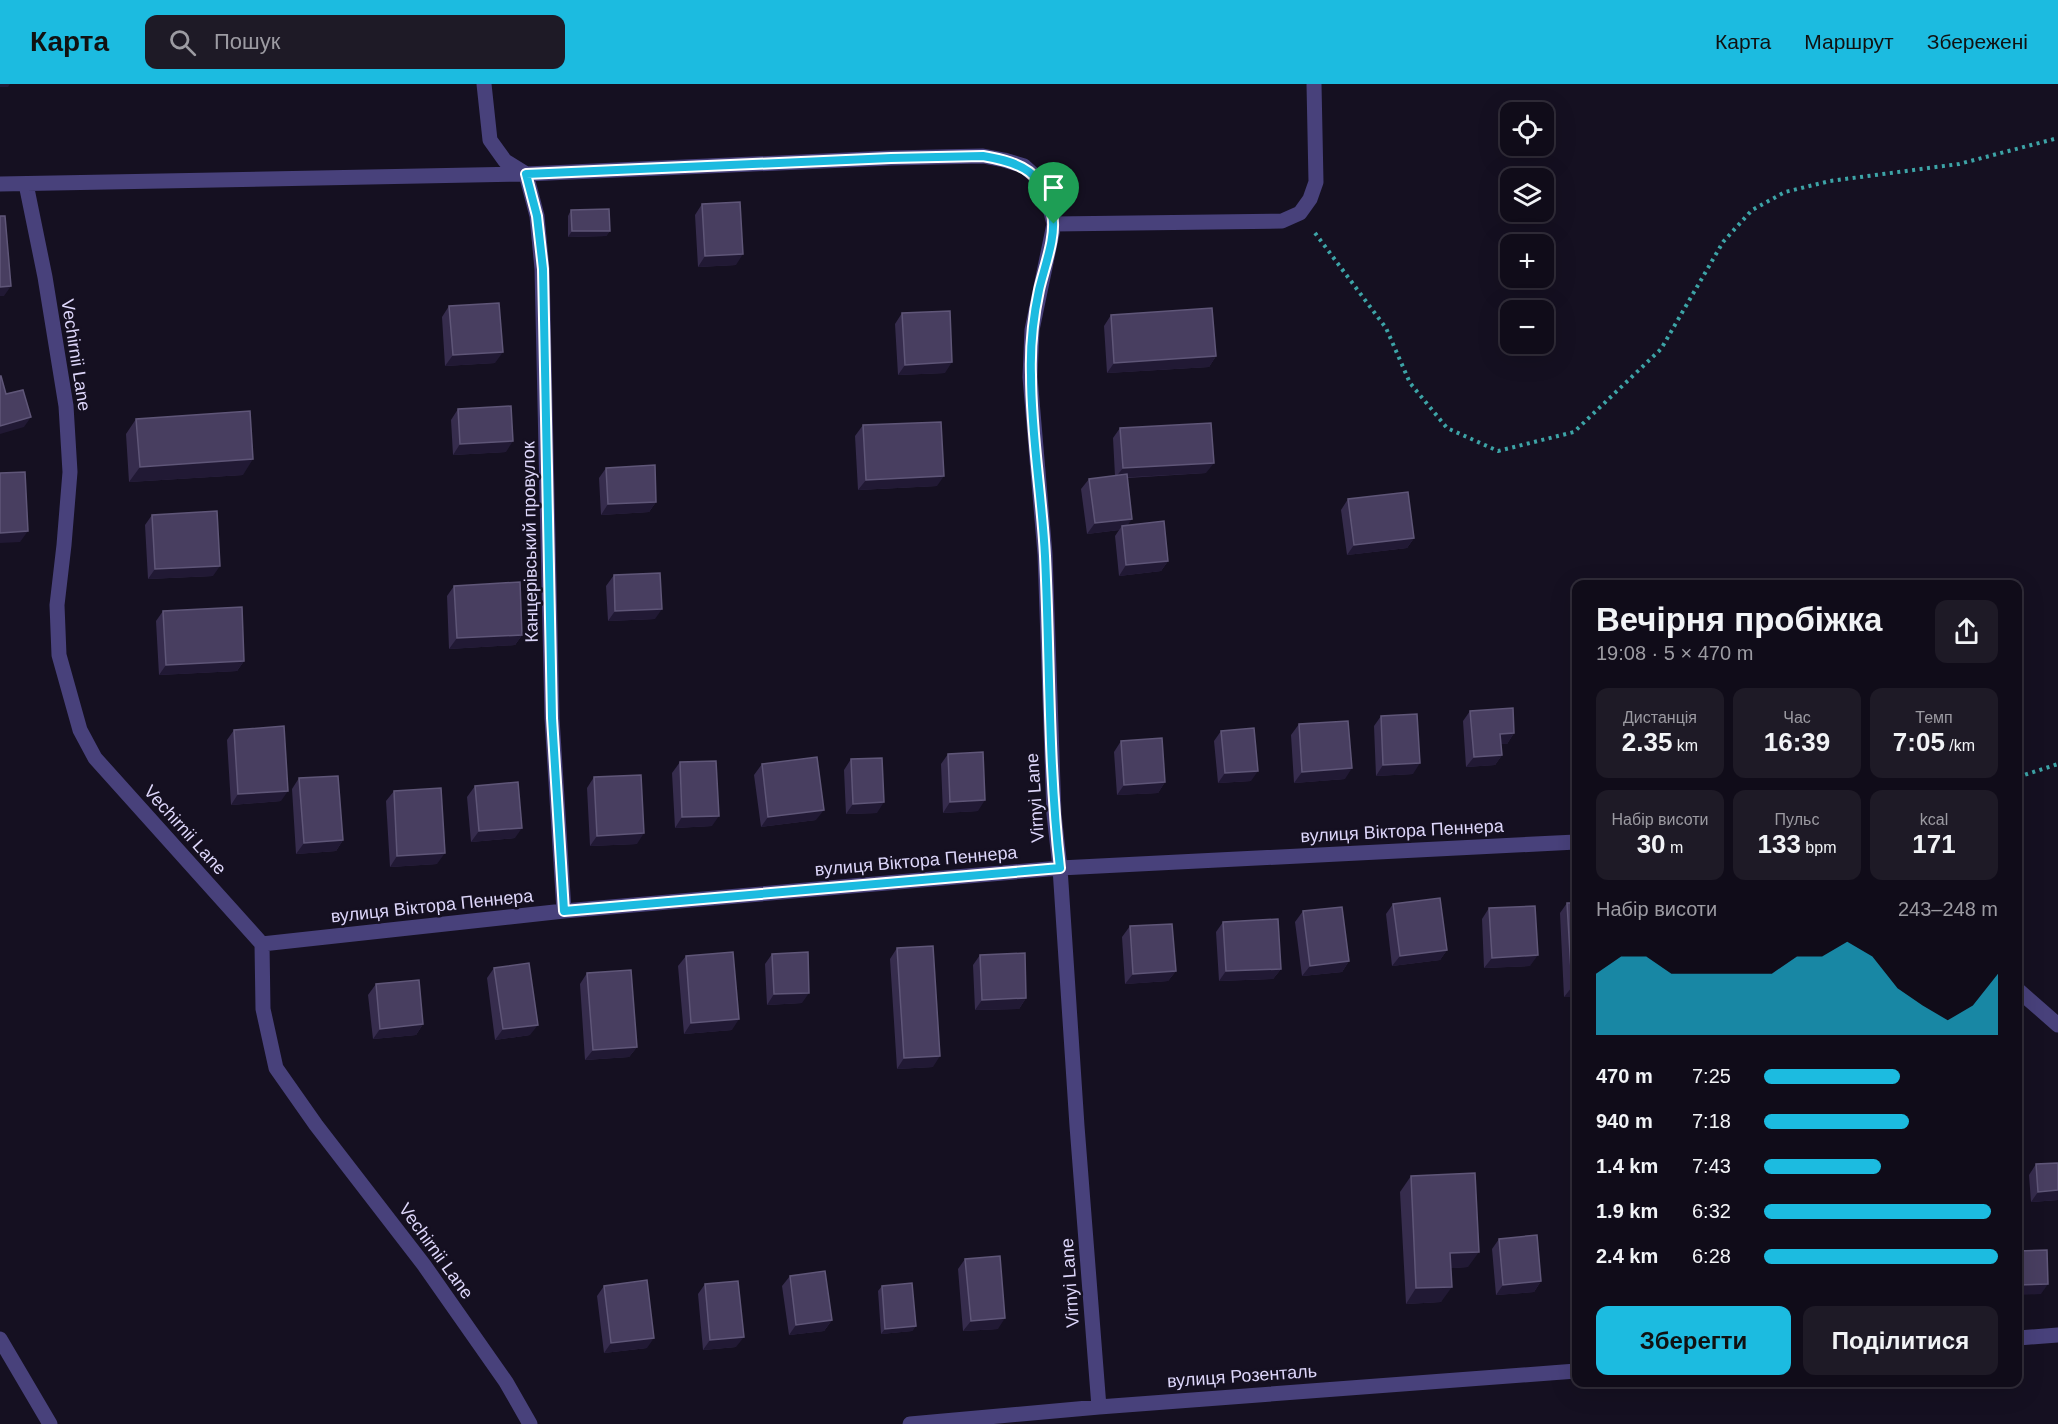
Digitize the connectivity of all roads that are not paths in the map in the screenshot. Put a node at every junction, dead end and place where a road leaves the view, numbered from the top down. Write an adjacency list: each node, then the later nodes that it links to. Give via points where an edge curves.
1 (484, 84): 3 (street, via 490,140 505,161)
2 (1314, 84): 6 (street, via 1316,182 1300,213 1281,221)
3 (526, 174): 5 (street); 6 (street, via 983,156 1024,166 1035,175 1045,189); 9 (street, Канцерівський провулок, via 537,216 543,269 552,718)
4 (0, 184): 5 (street)
5 (26, 184): 10 (street, Vechirnii Lane, via 66,406 70,472 57,605 59,655 80,730 95,758)
6 (1054, 224): 8 (street, Virnyi Lane, via 1032,330 1030,377 1045,554 1049,727)
7 (1572, 842): 8 (street, вулиця Віктора Пеннера)
8 (1060, 868): 9 (street, вулиця Віктора Пеннера); 17 (street, Virnyi Lane)
9 (564, 911): 10 (street, вулиця Віктора Пеннера)
10 (262, 944): 19 (street, Vechirnii Lane, via 263,1009 276,1068 424,1265 506,1382)
11 (2022, 994): 12 (street)
12 (2058, 1025)
13 (2058, 1335): 14 (street)
14 (2022, 1338)
15 (0, 1339): 18 (street)
16 (1572, 1371): 17 (street, вулиця Розенталь)
17 (1099, 1407): 20 (street, вулиця Розенталь)
18 (50, 1424)
19 (530, 1424)
20 (910, 1424)

